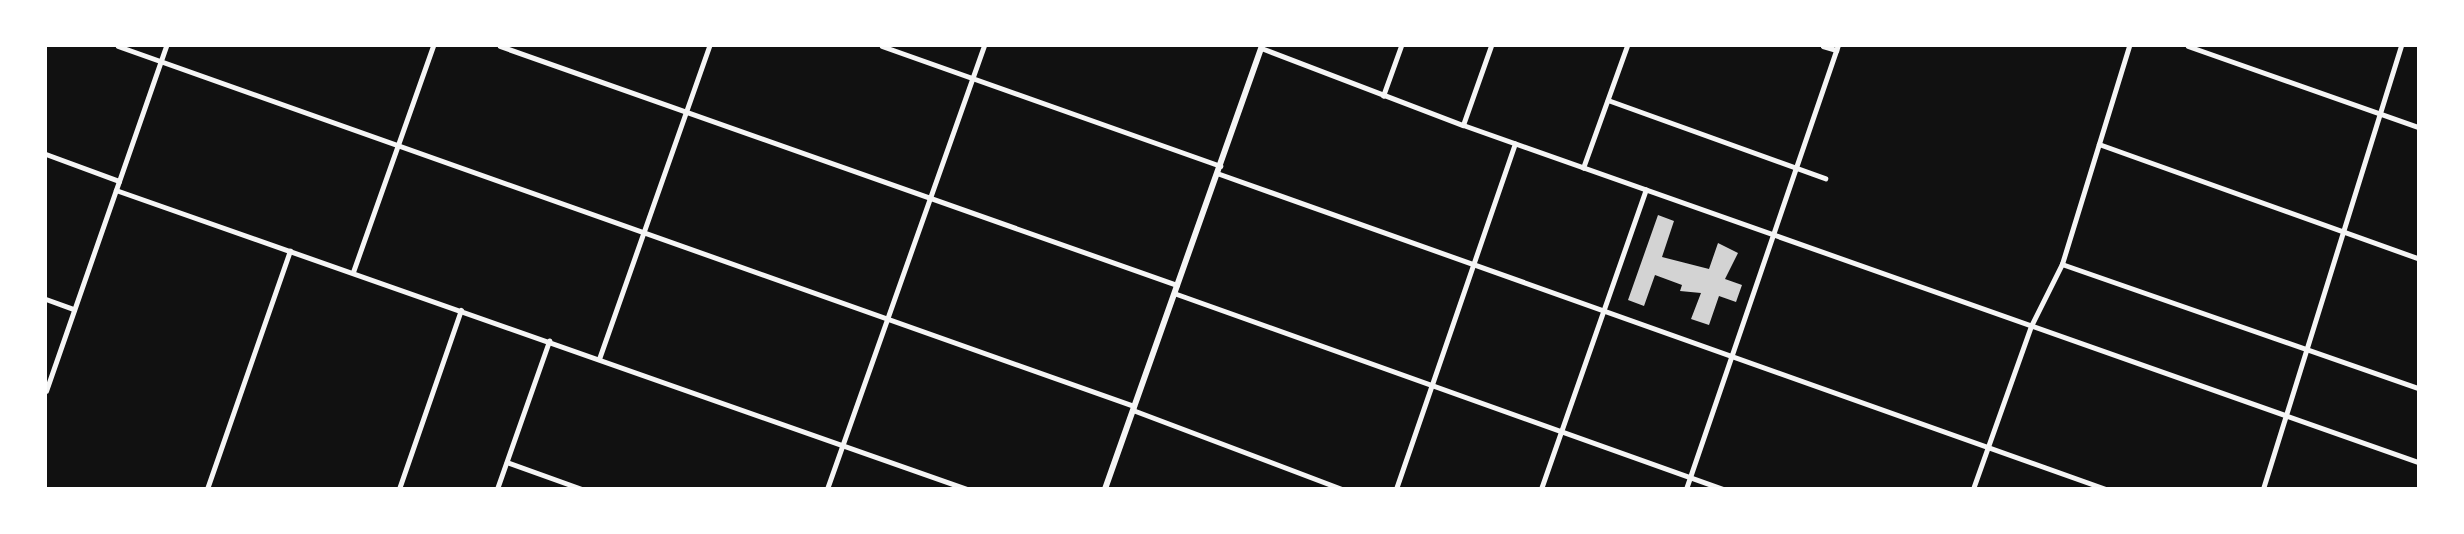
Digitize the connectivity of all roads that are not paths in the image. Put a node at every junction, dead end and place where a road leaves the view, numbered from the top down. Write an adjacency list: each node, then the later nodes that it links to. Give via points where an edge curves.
1 (118, 46): 17 (street)
2 (166, 46): 17 (street)
3 (433, 46): 25 (street)
4 (500, 46): 21 (street)
5 (709, 46): 21 (street)
6 (883, 46): 18 (street)
7 (984, 46): 18 (street)
8 (1260, 46): 19 (street); 31 (main road)
9 (1401, 46): 19 (street)
10 (1491, 46): 23 (street)
11 (1627, 46): 20 (street)
12 (1823, 46): 16 (street)
13 (2129, 46): 27 (street)
14 (2188, 46): 22 (street)
15 (2401, 46): 22 (street)
16 (1837, 48): 30 (street)
17 (161, 61): 25 (street); 33 (street)
18 (973, 78): 31 (street); 36 (street)
19 (1383, 96): 23 (street)
20 (1608, 100): 29 (street); 30 (street)
21 (685, 110): 36 (street); 37 (street)
22 (2380, 114): 24 (street); 38 (street)
23 (1463, 125): 26 (street)
24 (2418, 127)
25 (399, 144): 37 (street); 44 (street)
26 (1515, 144): 29 (street); 42 (street)
27 (2099, 144): 38 (street); 43 (street)
28 (46, 154): 33 (street)
29 (1583, 168): 35 (street)
30 (1796, 168): 32 (street); 39 (street)
31 (1218, 169): 42 (street); 45 (main road)
32 (1825, 178)
33 (119, 181): 34 (street)
34 (116, 190): 40 (street); 48 (street)
35 (1646, 190): 39 (street); 50 (street)
36 (930, 198): 45 (street); 51 (street)
37 (643, 231): 51 (street); 56 (street)
38 (2344, 232): 41 (street); 54 (street)
39 (1773, 235): 52 (street); 55 (street)
40 (290, 251): 44 (street); 68 (street)
41 (2418, 258)
42 (1475, 264): 50 (street); 57 (street)
43 (2062, 264): 52 (street); 54 (street)
44 (353, 272): 49 (street)
45 (1177, 285): 46 (main road)
46 (1174, 293): 57 (street); 60 (main road)
47 (46, 299): 48 (street)
48 (74, 309): 59 (street)
49 (461, 310): 53 (street); 69 (street)
50 (1605, 310): 55 (street); 62 (street)
51 (887, 318): 60 (street); 63 (street)
52 (2031, 326): 61 (street); 64 (street)
53 (549, 341): 56 (street); 65 (street)
54 (2308, 350): 58 (street); 61 (street)
55 (1732, 356): 64 (street); 67 (street)
56 (599, 359): 63 (street)
57 (1433, 384): 62 (street); 76 (street)
58 (2418, 388)
59 (46, 391)
60 (1133, 408): 74 (main road); 75 (street)
61 (2287, 418): 66 (street); 82 (street)
62 (1561, 430): 67 (street); 77 (street)
63 (843, 444): 72 (street); 73 (street)
64 (1988, 446): 80 (street); 81 (street)
65 (507, 462): 70 (street); 71 (street)
66 (2418, 462)
67 (1690, 477): 78 (street); 79 (street)
68 (207, 488)
69 (399, 488)
70 (497, 488)
71 (582, 488)
72 (827, 488)
73 (967, 488)
74 (1105, 488)
75 (1342, 488)
76 (1396, 488)
77 (1541, 488)
78 (1686, 488)
79 (1723, 488)
80 (1973, 488)
81 (2106, 488)
82 (2263, 488)

